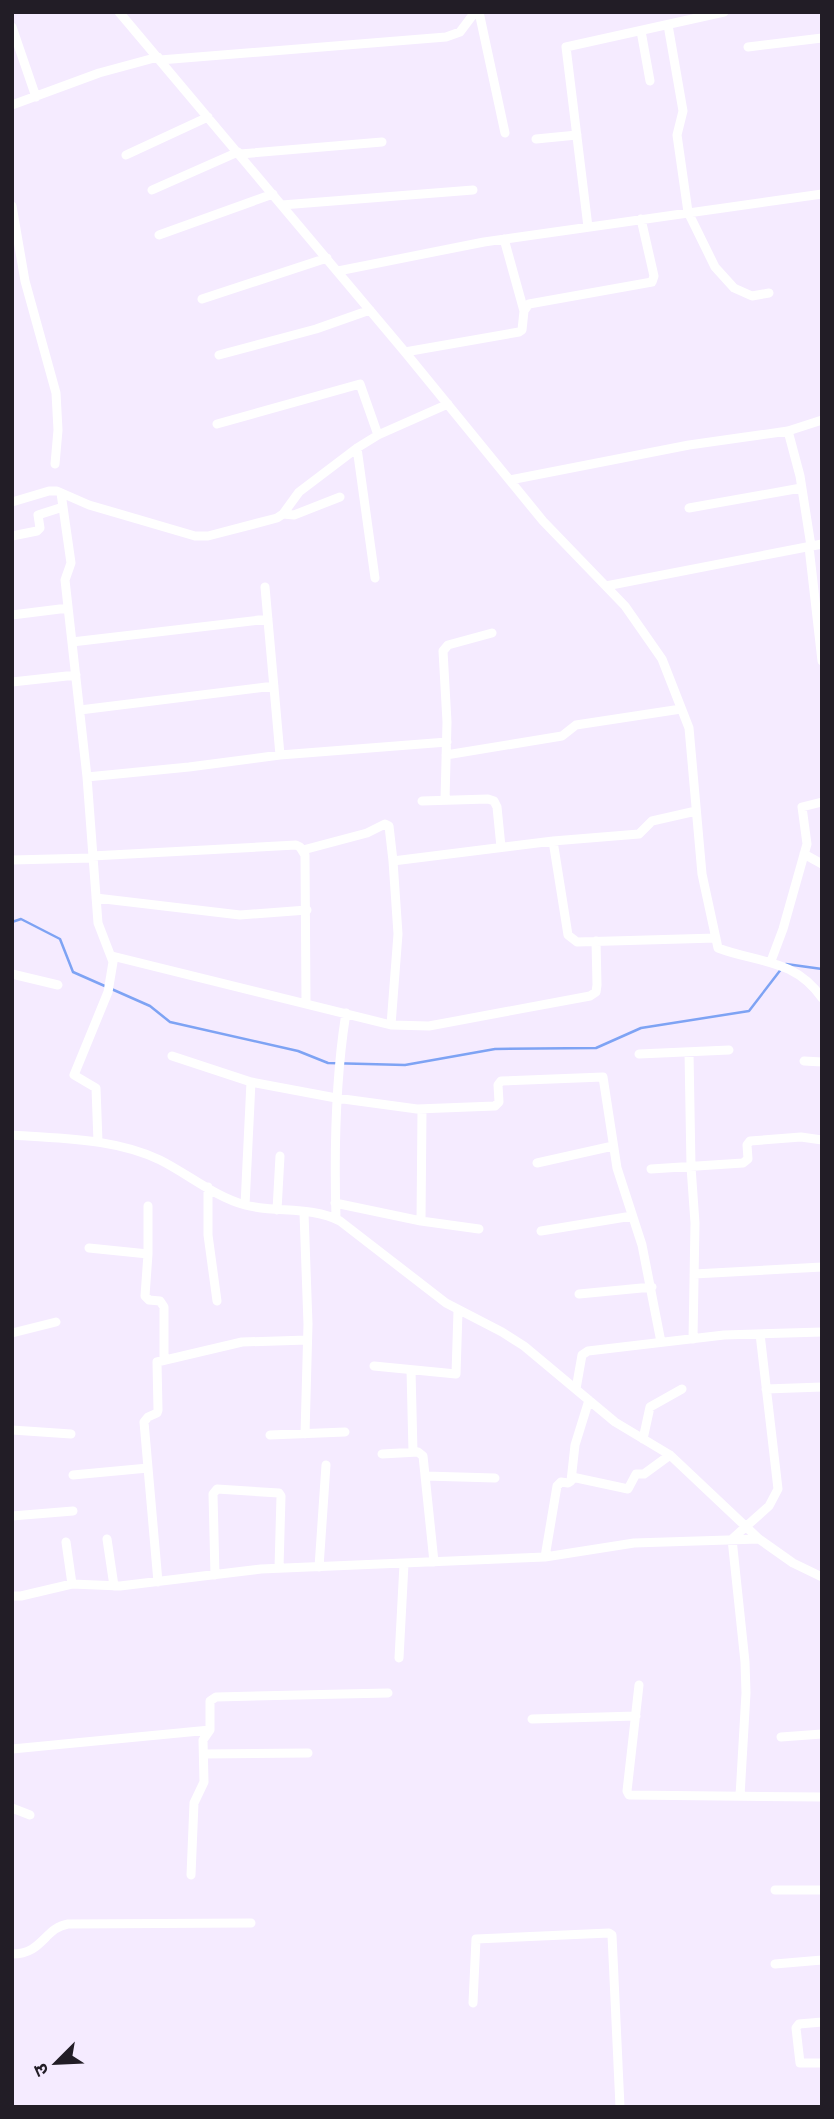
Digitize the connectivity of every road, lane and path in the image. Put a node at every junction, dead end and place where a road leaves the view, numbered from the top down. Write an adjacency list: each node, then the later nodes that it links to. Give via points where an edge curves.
1 (119, 12): 9 (street)
2 (477, 12): 9 (street, via 460,32 446,37); 14 (street)
3 (724, 12): 4 (street)
4 (668, 25): 6 (street); 26 (street, via 683,111 677,135)
5 (12, 27): 11 (street)
6 (641, 31): 10 (street); 15 (street, via 566,47)
7 (822, 38): 8 (street)
8 (748, 47)
9 (159, 58): 11 (street, via 99,73); 13 (street)
10 (650, 81)
11 (36, 97): 12 (street)
12 (12, 105)
13 (208, 117): 18 (street); 19 (street)
14 (505, 132)
15 (577, 135): 16 (street); 28 (street)
16 (536, 139)
17 (382, 142): 18 (street)
18 (239, 153): 20 (street); 22 (street)
19 (127, 155)
20 (152, 190)
21 (472, 190): 24 (street)
22 (273, 194): 24 (street); 29 (street)
23 (822, 194): 26 (street)
24 (282, 205): 31 (street)
25 (12, 206): 45 (street, via 25,281 56,393)
26 (688, 212): 27 (street); 33 (street, via 715,267 734,288 752,296)
27 (642, 219): 28 (street); 36 (street, via 652,282 535,302)
28 (588, 227): 30 (street)
29 (159, 235)
30 (504, 239): 32 (street); 36 (street)
31 (327, 258): 32 (street); 34 (street)
32 (338, 271): 35 (street)
33 (769, 293)
34 (202, 299)
35 (370, 310): 37 (street); 38 (street)
36 (524, 311): 37 (street, via 519,332)
37 (405, 352): 39 (street)
38 (219, 355)
39 (448, 404): 43 (street); 46 (street)
40 (822, 420): 42 (street)
41 (217, 424): 43 (street, via 358,384)
42 (788, 432): 46 (street, via 689,445); 47 (street)
43 (378, 435): 44 (street)
44 (357, 448): 53 (street, via 299,492); 57 (street)
45 (55, 464)
46 (510, 480): 58 (street)
47 (802, 488): 52 (street); 56 (street)
48 (61, 493): 50 (street, via 49,491); 51 (street); 53 (street, via 195,536)
49 (340, 498): 53 (street, via 294,515)
50 (12, 502)
51 (63, 507): 54 (street, via 38,515 37,530); 60 (street, via 70,560 65,580)
52 (689, 508)
53 (283, 514)
54 (12, 536)
55 (822, 544): 56 (street)
56 (810, 546): 58 (street); 65 (street)
57 (375, 578)
58 (606, 586): 69 (street, via 662,659)
59 (265, 587): 62 (street)
60 (68, 608): 61 (street); 64 (street)
61 (12, 615)
62 (268, 619): 64 (street); 68 (street)
63 (492, 633): 71 (street, via 448,645 443,652)
64 (72, 642): 66 (street)
65 (822, 661)
66 (76, 675): 67 (street); 70 (street)
67 (12, 682)
68 (274, 686): 70 (street); 72 (street)
69 (681, 709): 73 (street, via 576,725 562,736); 78 (street, via 689,729)
70 (79, 710): 74 (street)
71 (447, 742): 72 (street); 73 (street)
72 (281, 755): 74 (street)
73 (446, 755): 75 (street)
74 (87, 777): 83 (street)
75 (445, 800): 76 (street); 80 (street, via 494,801)
76 (422, 801)
77 (822, 802): 82 (street, via 802,807 808,840)
78 (696, 811): 79 (street, via 652,821 639,834); 89 (street, via 702,874)
79 (553, 841): 80 (street); 90 (street, via 569,935 577,942)
80 (501, 846): 85 (street)
81 (303, 850): 83 (street, via 296,845); 85 (street, via 387,824); 88 (street)
82 (804, 854): 86 (street); 92 (street)
83 (92, 857): 84 (street); 87 (street)
84 (12, 860)
85 (393, 861): 98 (street, via 398,934)
86 (822, 864)
87 (96, 898): 88 (street, via 240,915); 91 (street, via 98,923)
88 (307, 910): 96 (street)
89 (716, 938): 90 (street); 92 (street, via 718,948)
90 (596, 942): 98 (street, via 597,985 590,996 429,1026)
91 (111, 956): 96 (street); 110 (street, via 108,992 74,1075 96,1088)
92 (773, 962): 95 (street, via 813,985)
93 (12, 974): 94 (street)
94 (58, 985)
95 (822, 998)
96 (306, 1003): 97 (street)
97 (346, 1013): 98 (street); 106 (street)
98 (391, 1025)
99 (729, 1050): 100 (street)
100 (690, 1052): 101 (street); 114 (street)
101 (639, 1054)
102 (172, 1056): 105 (street)
103 (804, 1061): 104 (street)
104 (822, 1062)
105 (251, 1082): 106 (street); 118 (street)
106 (336, 1098): 107 (street); 117 (street)
107 (422, 1110): 111 (street, via 495,1106 501,1081 600,1076); 124 (street)
108 (12, 1135): 110 (street)
109 (822, 1140): 114 (street, via 750,1141 746,1162)
110 (98, 1142): 116 (street, via 152,1157)
111 (613, 1146): 113 (street); 122 (street)
112 (281, 1156): 120 (street)
113 (537, 1163)
114 (691, 1167): 115 (street); 130 (street)
115 (651, 1169)
116 (208, 1187): 118 (street); 133 (street, via 208,1235)
117 (335, 1203): 123 (street); 124 (street)
118 (245, 1205): 120 (street)
119 (148, 1206): 128 (street)
120 (277, 1210): 121 (street)
121 (304, 1213): 123 (street); 140 (street)
122 (632, 1216): 126 (street); 131 (street)
123 (336, 1218): 134 (street)
124 (421, 1221): 125 (street)
125 (479, 1230)
126 (541, 1231)
127 (89, 1248): 128 (street)
128 (148, 1254): 142 (street, via 145,1296 164,1307)
129 (822, 1267): 130 (street)
130 (694, 1274): 139 (street)
131 (652, 1287): 132 (street); 141 (street)
132 (579, 1294)
133 (217, 1301)
134 (458, 1311): 144 (street, via 456,1374); 147 (street, via 524,1346)
135 (56, 1322): 137 (street)
136 (822, 1332): 138 (street)
137 (12, 1333)
138 (760, 1334): 139 (street); 146 (street)
139 (693, 1339): 141 (street)
140 (307, 1340): 142 (street, via 242,1342); 153 (street)
141 (661, 1342): 147 (street, via 584,1353)
142 (164, 1359): 160 (street, via 156,1366 157,1413 144,1422)
143 (374, 1366): 144 (street)
144 (411, 1370): 156 (street)
145 (822, 1387): 146 (street)
146 (766, 1388): 167 (street, via 778,1489 769,1506)
147 (576, 1389): 149 (street)
148 (682, 1389): 155 (street, via 650,1407)
149 (589, 1400): 155 (street); 164 (street, via 576,1441)
150 (12, 1430): 152 (street)
151 (345, 1432): 153 (street)
152 (71, 1434)
153 (305, 1434): 154 (street)
154 (270, 1435)
155 (643, 1439): 158 (street)
156 (413, 1452): 157 (street); 162 (street, via 423,1456)
157 (382, 1454)
158 (670, 1455): 164 (street, via 644,1474 636,1474 628,1489); 167 (street)
159 (326, 1465): 175 (street)
160 (148, 1468): 161 (street); 179 (street)
161 (73, 1475)
162 (425, 1476): 163 (street); 173 (street)
163 (495, 1478)
164 (572, 1478): 172 (street, via 557,1486)
165 (73, 1511): 166 (street)
166 (12, 1516)
167 (746, 1526): 169 (street); 170 (street)
168 (107, 1539): 181 (street)
169 (732, 1539): 170 (street); 172 (street, via 635,1543); 194 (street, via 745,1673)
170 (759, 1539): 178 (street)
171 (66, 1542): 180 (street)
172 (545, 1557): 173 (street)
173 (434, 1562): 174 (street)
174 (404, 1564): 175 (street); 183 (street)
175 (319, 1567): 176 (street)
176 (279, 1568): 177 (street); 177 (street, via 279,1493 217,1489 213,1493)
177 (215, 1575): 179 (street)
178 (822, 1577)
179 (158, 1582): 181 (street)
180 (72, 1584): 181 (street); 182 (street)
181 (114, 1586)
182 (12, 1596)
183 (399, 1658)
184 (639, 1685): 186 (street)
185 (388, 1693): 188 (street, via 216,1697 209,1705)
186 (636, 1716): 187 (street); 194 (street, via 629,1795)
187 (532, 1719)
188 (210, 1730): 191 (street); 193 (street, via 203,1741)
189 (822, 1734): 190 (street)
190 (782, 1737)
191 (12, 1749)
192 (308, 1753): 193 (street)
193 (204, 1754): 198 (street, via 204,1782 194,1803)
194 (740, 1797): 195 (street)
195 (822, 1797)
196 (12, 1808): 197 (street)
197 (30, 1815)
198 (191, 1875)
199 (775, 1890): 200 (street)
200 (822, 1890)
201 (251, 1923): 202 (street, via 68,1924 57,1927 29,1952)
202 (12, 1954)
203 (822, 1960): 204 (street)
204 (775, 1964)
205 (472, 2003): 208 (street, via 476,1939 612,1935)
206 (822, 2022): 207 (street, via 796,2028 800,2063)
207 (822, 2063)
208 (620, 2107)

